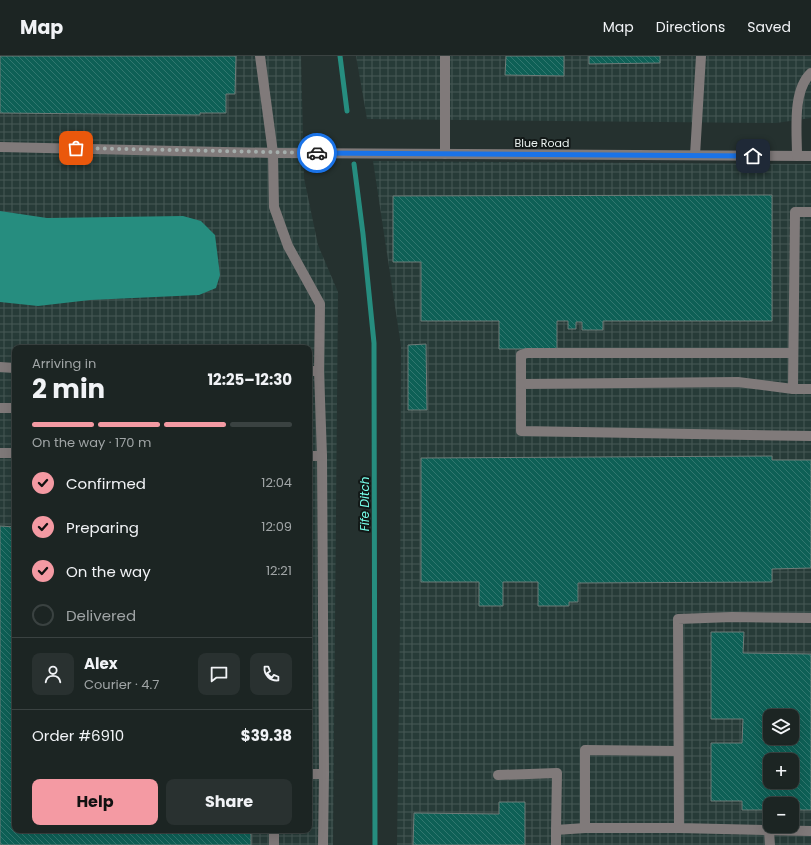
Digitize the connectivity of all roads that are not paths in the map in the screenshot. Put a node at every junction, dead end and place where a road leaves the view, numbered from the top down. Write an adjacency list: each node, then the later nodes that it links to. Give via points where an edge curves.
1 (260, 56): 6 (street)
2 (445, 56): 7 (street)
3 (701, 56): 8 (street)
4 (811, 73): 9 (street, via 798,97)
5 (0, 147): 6 (street, Blue Road)
6 (273, 153): 7 (street, Blue Road); 15 (street, via 274,207 288,246 320,304)
7 (445, 154): 8 (street, Blue Road)
8 (695, 155): 9 (street, Blue Road)
9 (797, 156): 10 (street, Blue Road)
10 (811, 156)
11 (811, 212): 12 (street, via 795,212)
12 (793, 353): 16 (street, via 527,353 521,355); 17 (street)
13 (0, 367): 14 (street)
14 (12, 368)
15 (314, 371): 25 (street)
16 (521, 384): 17 (street, via 738,382); 21 (street, via 521,431)
17 (793, 389): 18 (street)
18 (811, 390)
19 (0, 408): 20 (street)
20 (12, 408)
21 (811, 436)
22 (0, 453): 23 (street)
23 (12, 453)
24 (312, 456): 25 (street)
25 (322, 456): 29 (street)
26 (811, 618): 27 (street, via 678,619)
27 (678, 751): 31 (street, via 585,750); 32 (street)
28 (312, 774): 29 (street)
29 (324, 774): 40 (street)
30 (498, 775): 33 (street, via 557,774)
31 (585, 828): 32 (street); 33 (street)
32 (678, 828): 34 (street)
33 (556, 830): 41 (street)
34 (763, 831)
35 (799, 831): 36 (street)
36 (811, 831)
37 (274, 833): 39 (street)
38 (769, 833): 42 (street)
39 (274, 845)
40 (323, 845)
41 (556, 845)
42 (770, 845)

